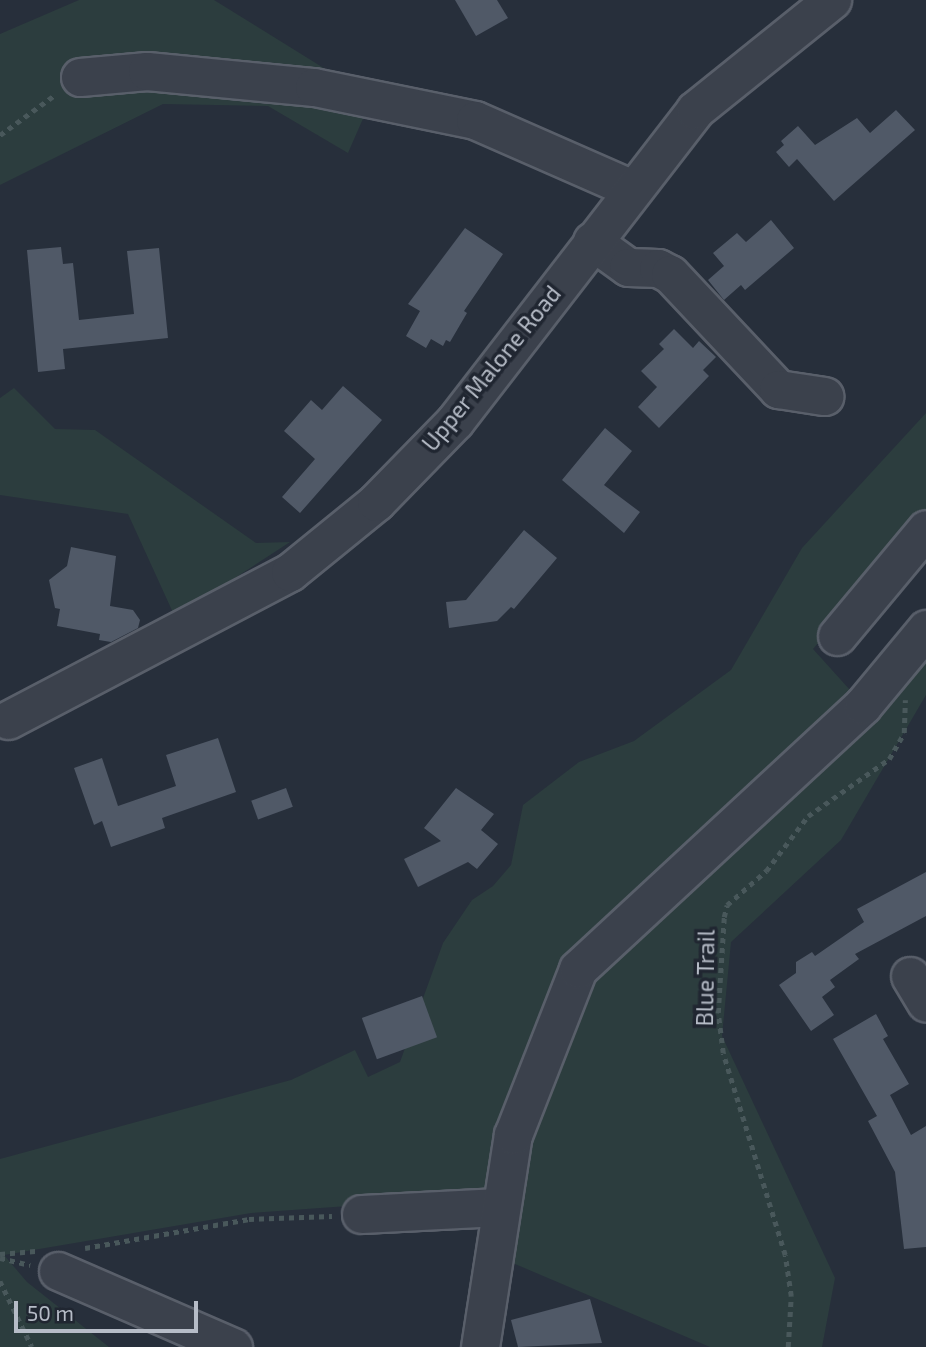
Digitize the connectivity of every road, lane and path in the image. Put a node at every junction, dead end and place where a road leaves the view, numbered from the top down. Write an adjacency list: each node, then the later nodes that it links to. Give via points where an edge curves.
1 (832, 0): 4 (street, Upper Malone Road, via 695,110)
2 (80, 77): 3 (path); 4 (street, via 147,71 314,88 461,117)
3 (0, 135)
4 (632, 188): 5 (street, Upper Malone Road)
5 (592, 241): 6 (street, via 628,267 658,268 670,274 778,389); 11 (street, Upper Malone Road, via 455,421 376,502 290,572)
6 (824, 396)
7 (926, 529): 9 (street)
8 (926, 629): 12 (street, via 863,705 578,969 513,1135)
9 (837, 636)
10 (904, 693): 20 (path, Blue Trail, via 904,733 889,759 808,816 766,871 727,905 724,917 718,1013 723,1053 785,1255 791,1296)
11 (8, 720)
12 (500, 1207): 13 (street); 19 (street)
13 (361, 1214): 15 (path, via 249,1219)
14 (0, 1254): 15 (path)
15 (60, 1257): 18 (street)
16 (0, 1281): 17 (path)
17 (32, 1347)
18 (233, 1347)
19 (480, 1347)
20 (788, 1347)

